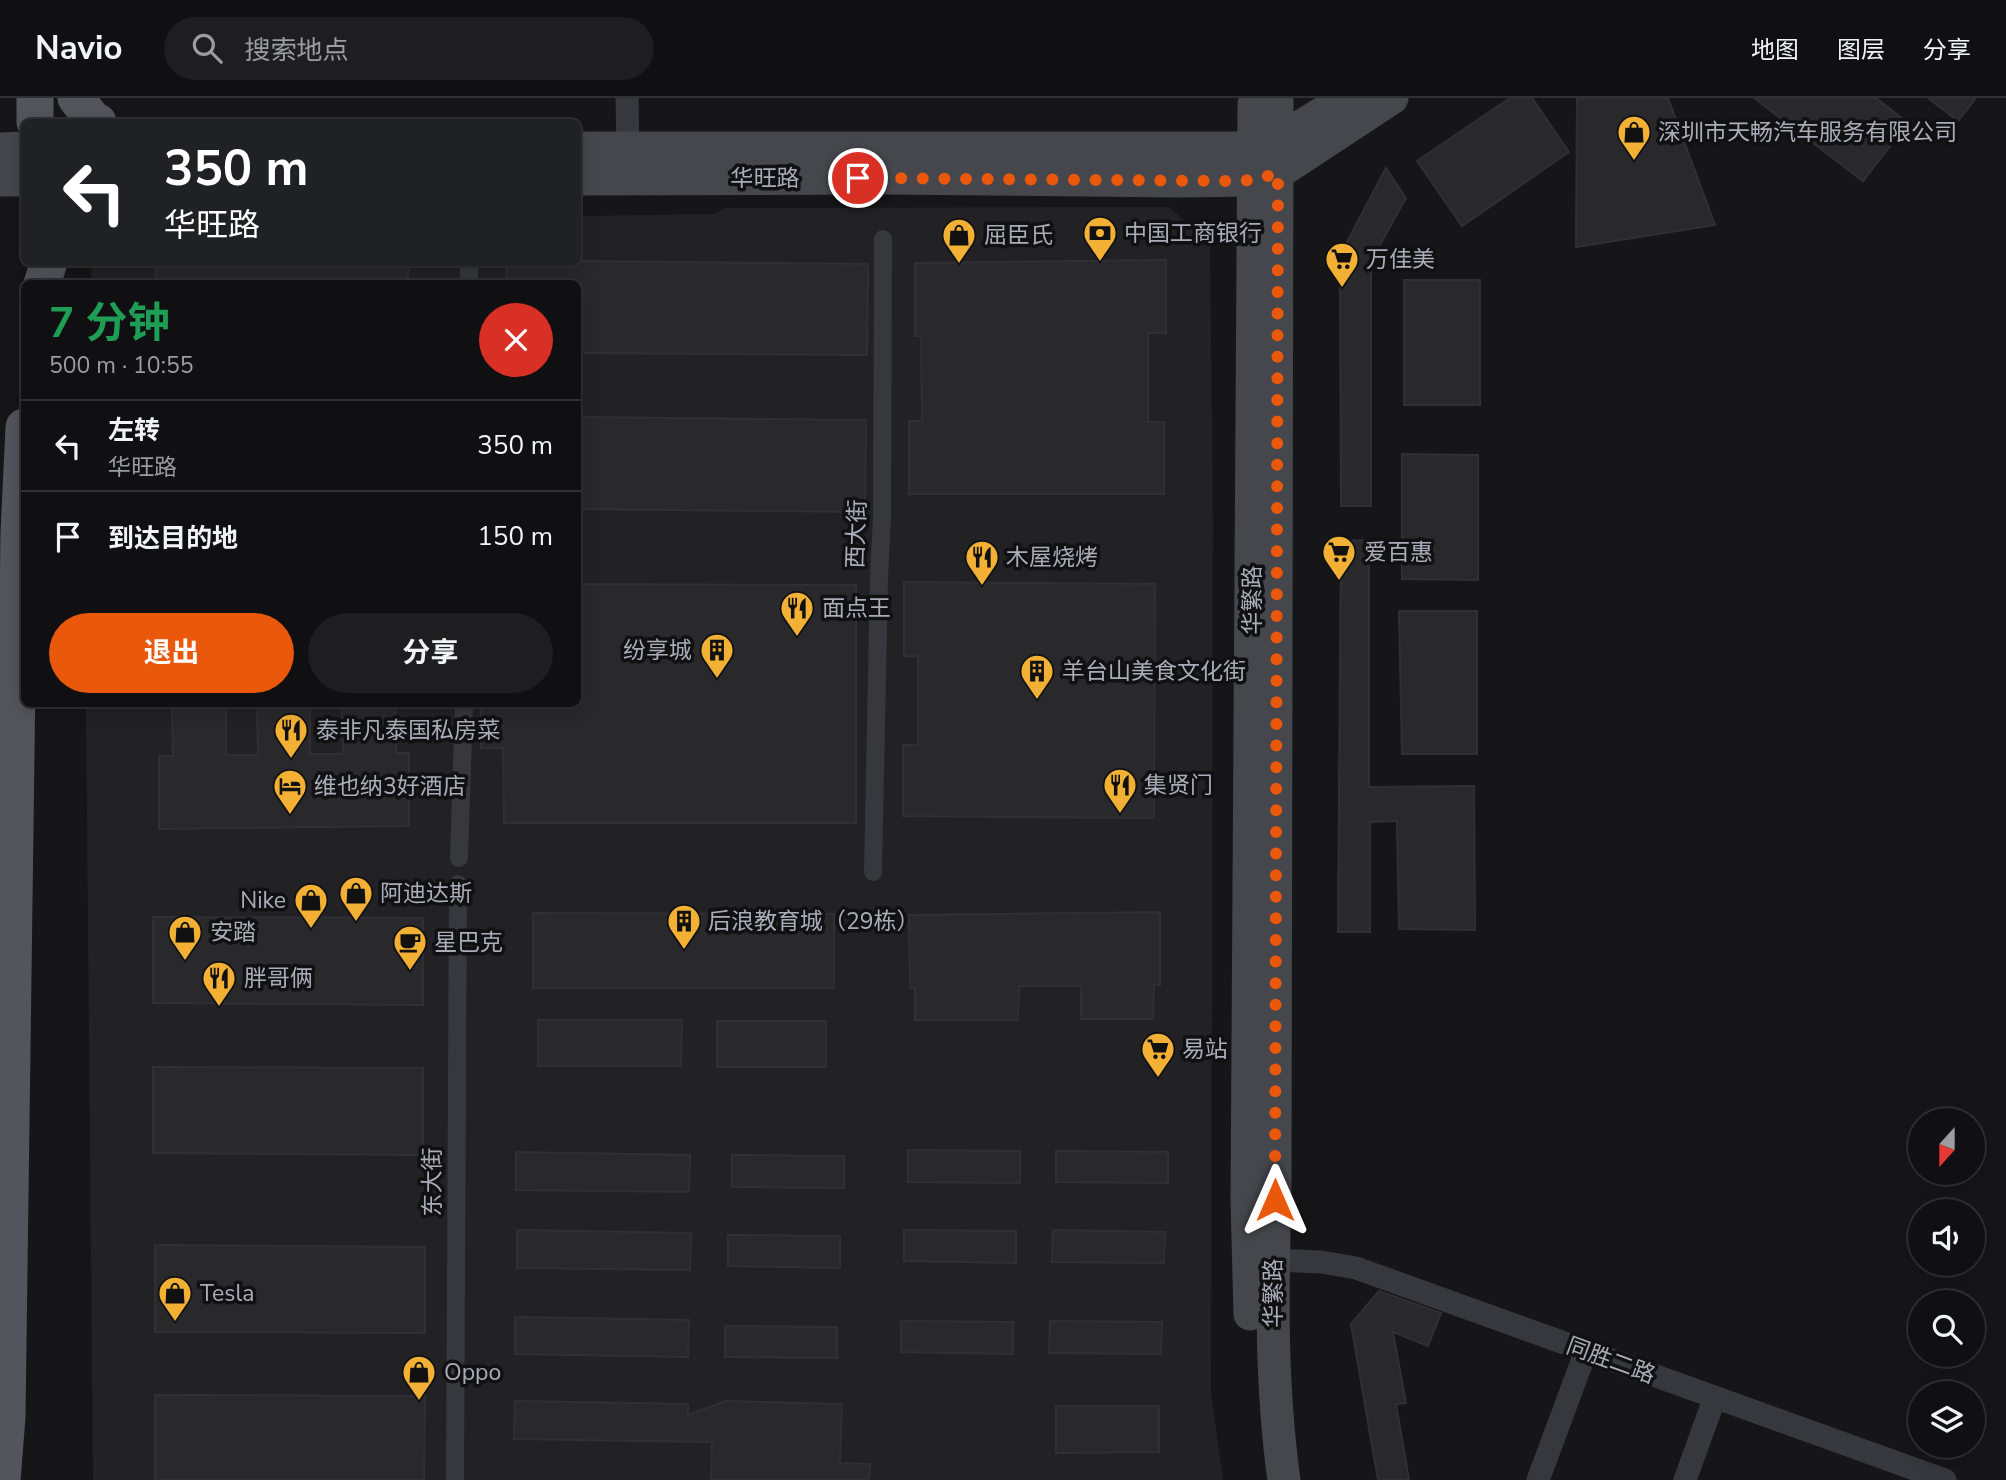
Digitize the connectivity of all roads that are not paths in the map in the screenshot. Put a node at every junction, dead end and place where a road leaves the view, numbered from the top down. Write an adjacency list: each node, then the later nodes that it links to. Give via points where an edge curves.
1 (35, 98): 8 (main road)
2 (76, 98): 9 (main road)
3 (627, 98): 12 (street)
4 (1254, 98): 14 (main road, 华繁路)
5 (1277, 98): 14 (main road, 华繁路)
6 (1347, 98): 14 (main road)
7 (1392, 98): 14 (main road)
8 (35, 119)
9 (92, 119)
10 (21, 148): 13 (main road)
11 (581, 148): 12 (main road, 华旺路)
12 (628, 148): 14 (main road, 华旺路)
13 (0, 149)
14 (1266, 160): 15 (main road, 华旺路, via 1177,181); 24 (main road, 华繁路); 32 (main road, 华繁路, via 1247,1200 1251,1371)
15 (581, 179)
16 (0, 180): 17 (main road)
17 (21, 180)
18 (883, 239): 22 (street, 西大街)
19 (21, 491): 27 (main road)
20 (464, 707): 21 (street)
21 (459, 858)
22 (873, 872)
23 (458, 884): 31 (street, 东大街)
24 (1273, 1261): 25 (street, 同胜二路, via 1356,1268); 33 (main road, 华繁路, via 1273,1370)
25 (1586, 1351): 26 (street, 同胜二路); 34 (street)
26 (1715, 1397): 28 (street, 同胜二路); 35 (street)
27 (7, 1417): 29 (main road); 30 (main road)
28 (1941, 1479)
29 (2, 1480)
30 (26, 1480)
31 (455, 1480)
32 (1261, 1480)
33 (1284, 1480)
34 (1538, 1480)
35 (1685, 1480)

